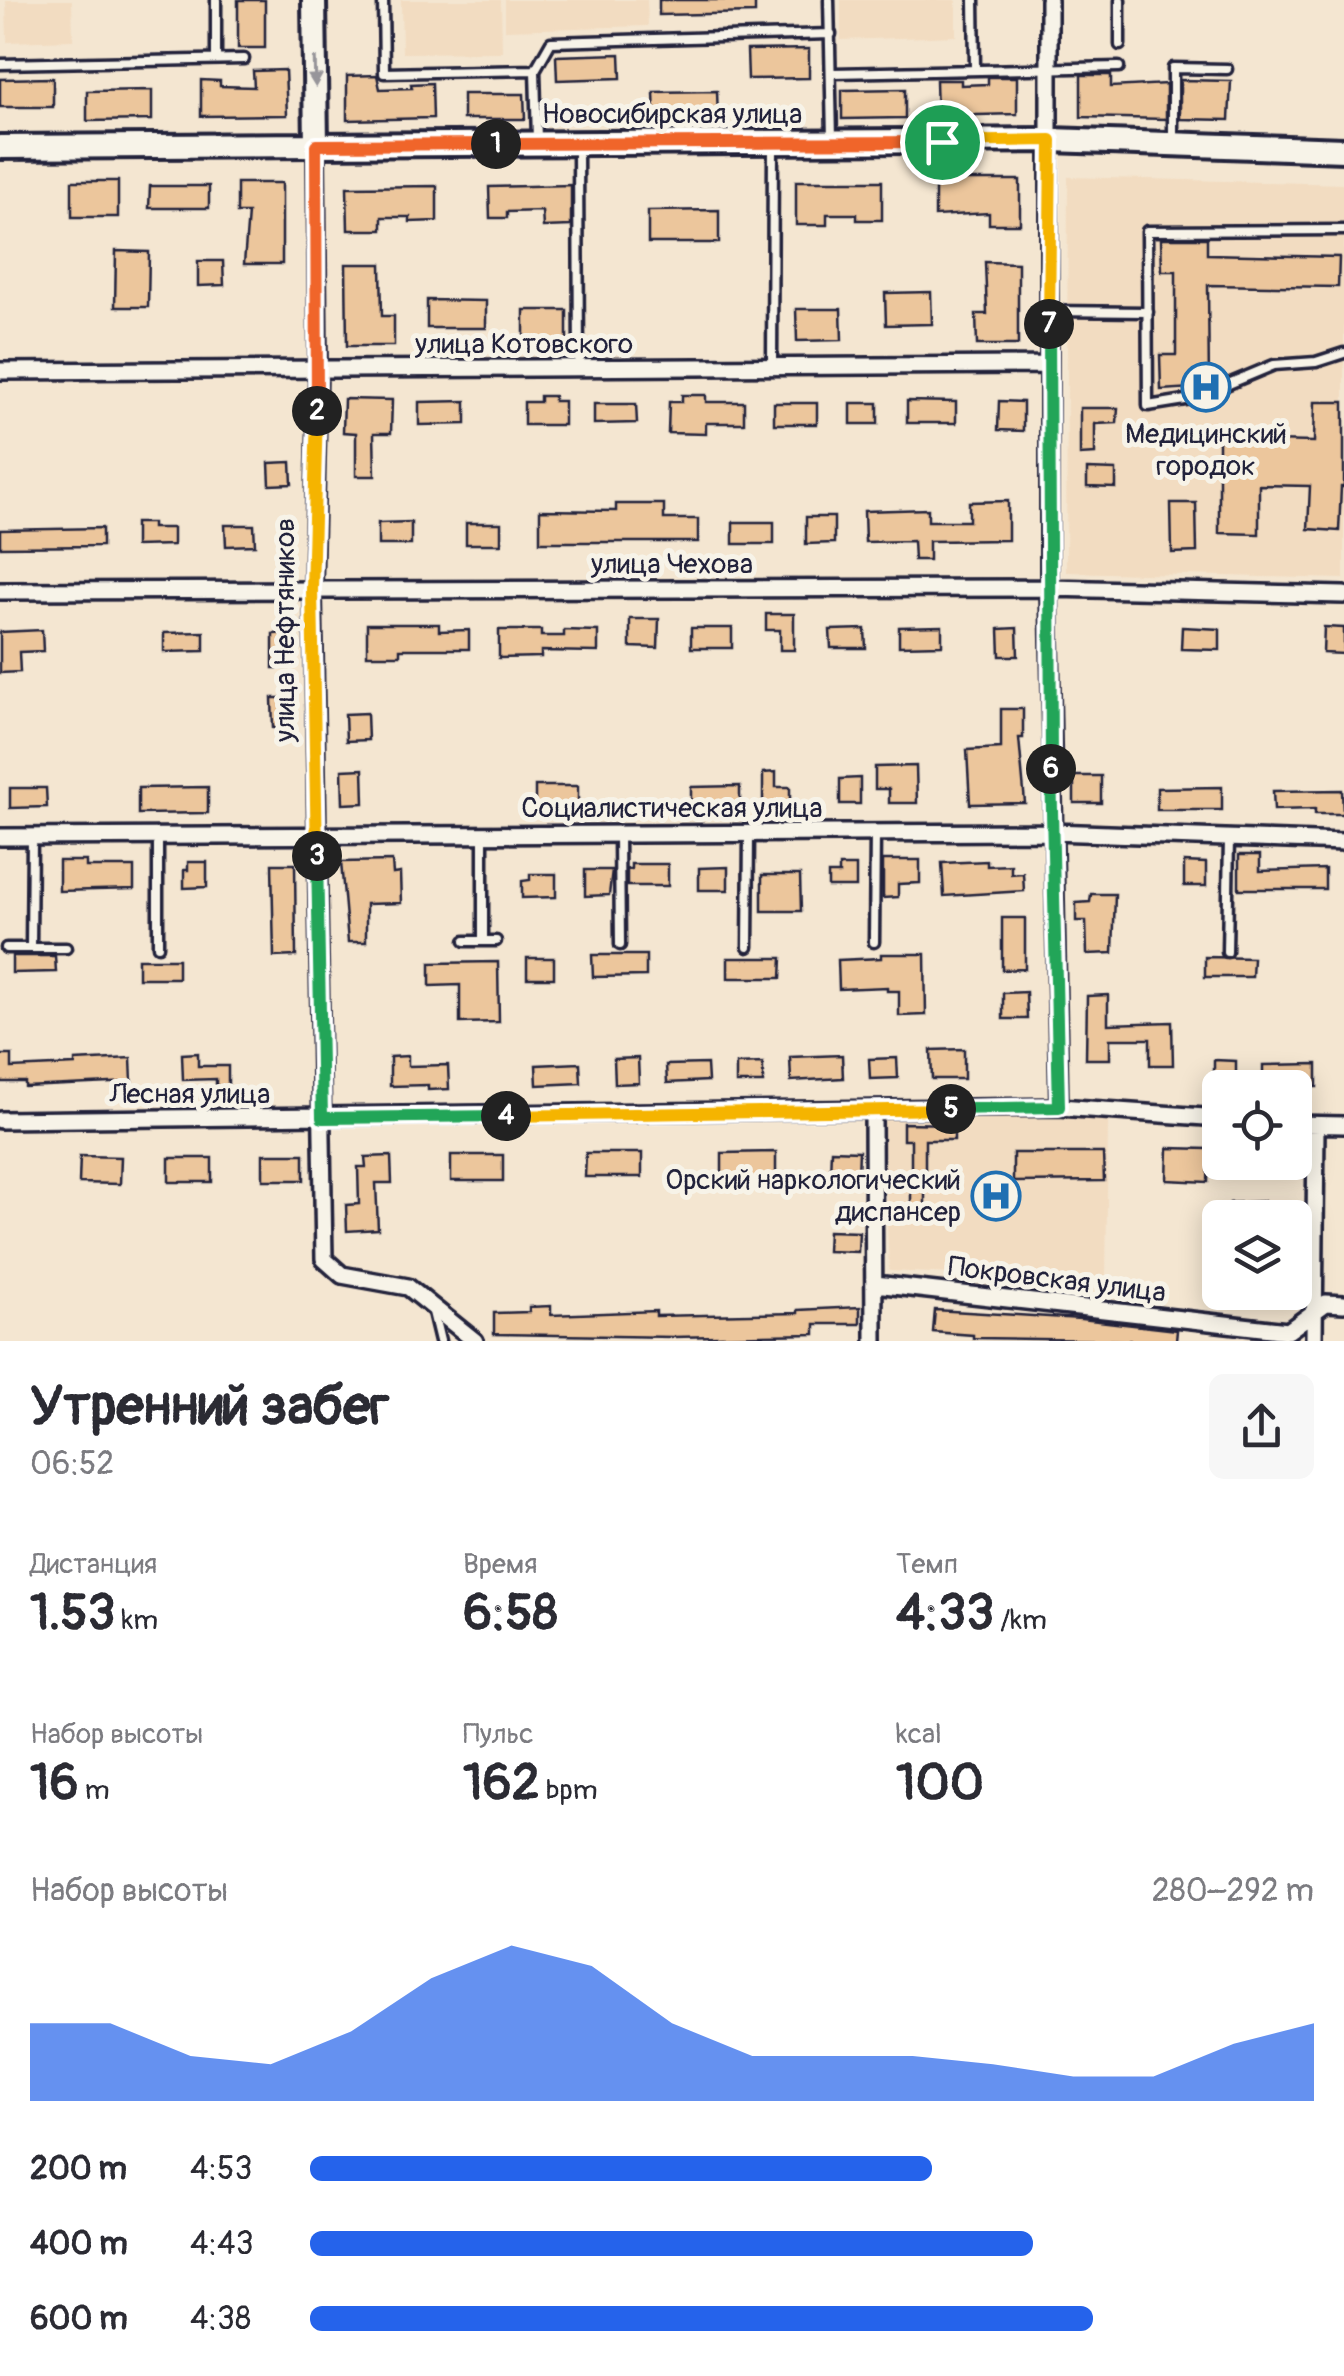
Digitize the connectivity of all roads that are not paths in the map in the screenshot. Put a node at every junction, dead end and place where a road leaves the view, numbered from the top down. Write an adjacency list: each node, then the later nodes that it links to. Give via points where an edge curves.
1 (216, 0): 10 (lane)
2 (314, 0): 25 (main road, улица Нефтяников, one-way to 25)
3 (384, 0): 17 (lane, via 384,73)
4 (828, 0): 8 (lane)
5 (974, 0): 15 (lane)
6 (1049, 0): 13 (street)
7 (1120, 0): 9 (lane)
8 (831, 34): 17 (lane, via 551,42); 18 (lane)
9 (1120, 45)
10 (216, 59): 11 (lane); 12 (lane)
11 (244, 59)
12 (0, 64)
13 (1050, 67): 14 (lane); 15 (lane); 19 (street)
14 (1120, 67)
15 (975, 68): 18 (lane)
16 (1227, 69): 24 (lane, via 1174,68)
17 (534, 70): 22 (lane)
18 (832, 73): 21 (lane)
19 (1051, 140): 21 (main road, Новосибирская улица); 24 (main road, Новосибирская улица); 29 (street)
20 (773, 143): 21 (main road, Новосибирская улица); 23 (main road, Новосибирская улица); 33 (lane)
21 (832, 143)
22 (537, 144): 23 (main road, Новосибирская улица); 25 (main road, Новосибирская улица)
23 (578, 144): 34 (lane)
24 (1173, 144): 27 (main road, Новосибирская улица)
25 (316, 145): 26 (main road, Новосибирская улица); 35 (street, улица Нефтяников)
26 (0, 147)
27 (1344, 150)
28 (1344, 230): 30 (lane, via 1147,231)
29 (1050, 311): 30 (lane); 32 (street)
30 (1148, 312): 31 (lane, via 1148,406 1210,396 1274,365)
31 (1344, 353)
32 (1049, 366): 33 (street, улица Котовского); 37 (street)
33 (772, 367): 34 (street, улица Котовского)
34 (579, 369): 35 (street, улица Котовского)
35 (318, 370): 36 (street, улица Котовского); 38 (street, улица Нефтяников)
36 (0, 371)
37 (1049, 588): 38 (street, улица Чехова); 40 (street, улица Чехова); 42 (street)
38 (312, 590): 39 (street, улица Чехова); 46 (street, улица Нефтяников)
39 (0, 591)
40 (1344, 596)
41 (874, 832): 42 (street, Социалистическая улица); 43 (street, Социалистическая улица); 55 (lane)
42 (1052, 832): 50 (street, Социалистическая улица); 63 (street)
43 (748, 833): 45 (street, Социалистическая улица); 58 (lane)
44 (483, 834): 45 (street, Социалистическая улица); 46 (street, Социалистическая улица); 53 (lane)
45 (619, 834): 56 (lane)
46 (317, 835): 48 (street, Социалистическая улица); 66 (street, улица Нефтяников)
47 (32, 836): 48 (street, Социалистическая улица); 49 (street, Социалистическая улица); 60 (lane)
48 (158, 836): 57 (lane)
49 (0, 837)
50 (1229, 838): 51 (street, Социалистическая улица); 62 (lane)
51 (1344, 842)
52 (465, 941): 53 (lane)
53 (483, 941): 54 (lane)
54 (496, 941)
55 (874, 942)
56 (620, 945)
57 (158, 946)
58 (748, 947)
59 (6, 948): 60 (lane)
60 (31, 948): 61 (lane)
61 (66, 948)
62 (1226, 952)
63 (1059, 1107): 64 (street, Лесная улица); 65 (street, Лесная улица)
64 (873, 1111): 66 (street, Лесная улица); 71 (street)
65 (1202, 1117)
66 (322, 1118): 67 (street, Лесная улица); 73 (street, улица Нефтяников, via 324,1260 342,1275 408,1287)
67 (0, 1120)
68 (1312, 1125): 69 (street)
69 (1316, 1125): 70 (street); 74 (street)
70 (1344, 1126)
71 (874, 1284): 74 (street, Покровская улица, via 1288,1331); 77 (street)
72 (1344, 1304): 74 (street, Покровская улица)
73 (432, 1308): 75 (lane); 76 (street)
74 (1314, 1309): 78 (street)
75 (440, 1341)
76 (475, 1341)
77 (874, 1341)
78 (1314, 1341)

